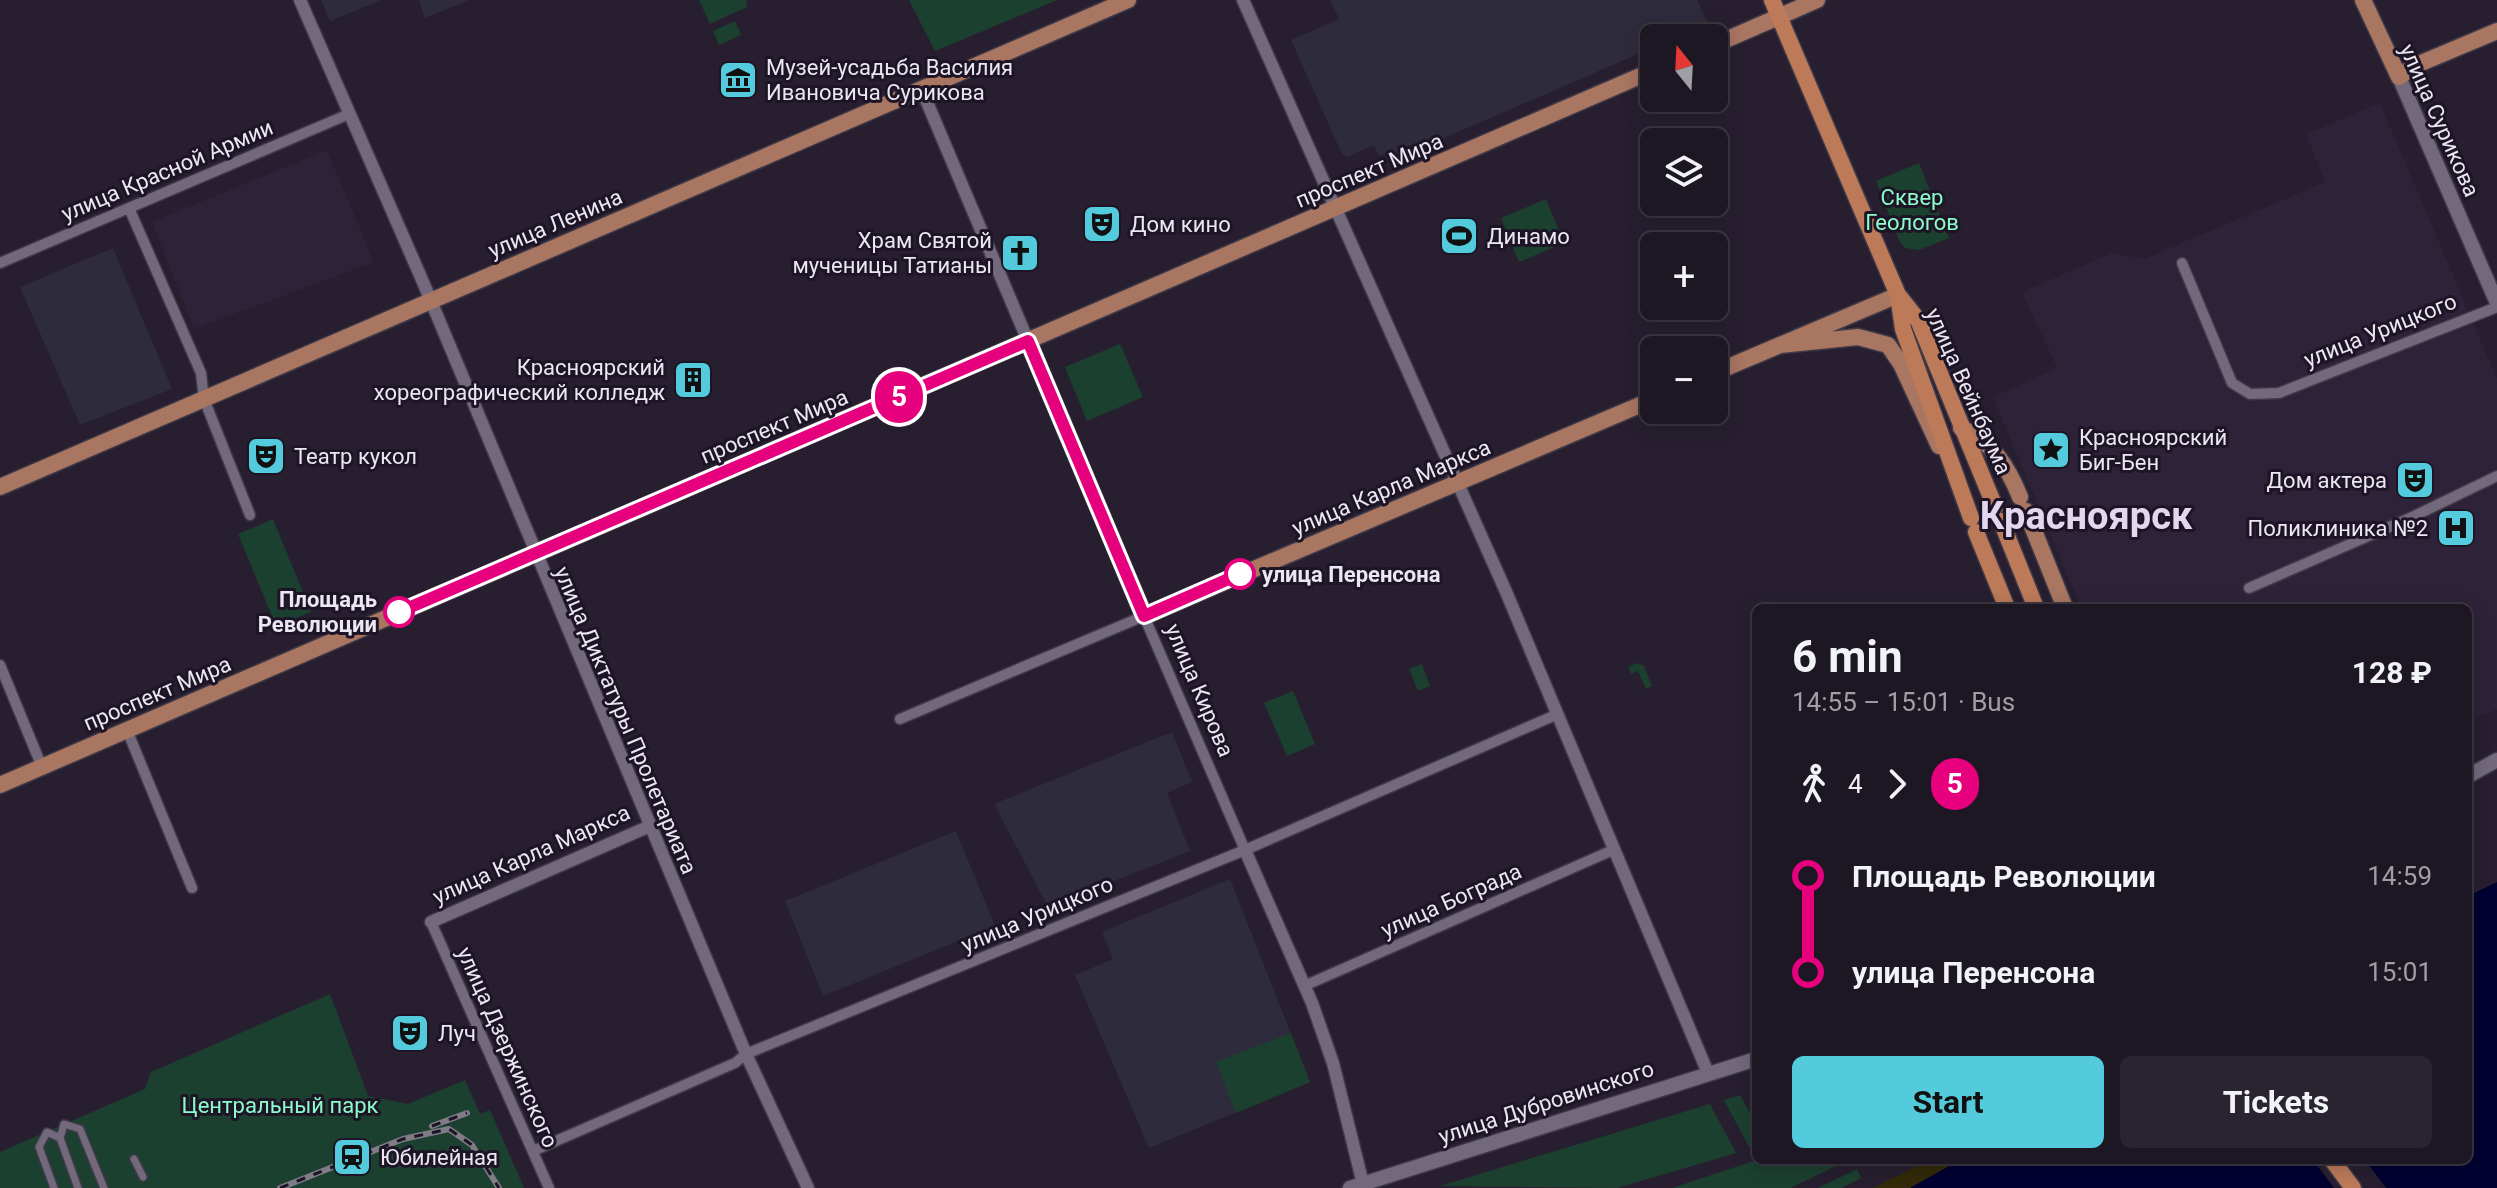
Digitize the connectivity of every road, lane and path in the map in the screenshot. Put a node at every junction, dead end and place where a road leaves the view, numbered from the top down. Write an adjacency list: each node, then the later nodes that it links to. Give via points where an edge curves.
1 (300, 0): 13 (street, улица Диктатуры Пролетариата)
2 (1128, 0): 12 (main road, улица Ленина)
3 (1243, 0): 14 (street)
4 (1772, 0): 7 (highway, улица Вейнбаума)
5 (1817, 0): 7 (main road)
6 (2363, 0): 11 (main road, улица Сурикова)
7 (1779, 16): 9 (main road); 18 (highway, улица Вейнбаума)
8 (2497, 31): 11 (main road)
9 (1728, 39)
10 (1640, 76): 14 (main road, проспект Мира)
11 (2399, 77): 20 (main road, улица Сурикова)
12 (921, 88): 19 (main road, улица Ленина); 21 (street, улица Кирова)
13 (349, 114): 15 (street, улица Красной Армии); 19 (street, улица Диктатуры Пролетариата)
14 (1338, 207): 21 (main road, проспект Мира); 29 (street)
15 (129, 208): 16 (street, улица Красной Армии); 24 (street, via 201,373)
16 (0, 263)
17 (2182, 263): 20 (street, улица Урицкого, via 2232,383 2250,394 2279,393)
18 (1898, 295): 22 (main road); 26 (highway, улица Вейнбаума, via 1918,320); 28 (highway, улица Вейнбаума, via 1903,329)
19 (429, 301): 24 (main road, улица Ленина); 32 (street, улица Диктатуры Пролетариата)
20 (2497, 305)
21 (1028, 341): 32 (main road, проспект Мира); 37 (main road, улица Кирова)
22 (1780, 345): 23 (main road); 28 (main road, via 1858,337 1888,345)
23 (1728, 367)
24 (204, 399): 30 (main road, улица Ленина); 31 (street)
25 (1640, 405): 29 (main road, улица Карла Маркса)
26 (1961, 428): 35 (highway, улица Вейнбаума); 36 (main road, via 2007,465)
27 (2497, 476): 33 (street)
28 (1956, 481): 34 (highway, улица Вейнбаума)
29 (1457, 483): 37 (main road, улица Карла Маркса); 39 (street)
30 (0, 487)
31 (250, 515)
32 (535, 554): 41 (main road, проспект Мира); 46 (street, улица Диктатуры Пролетариата)
33 (2249, 588)
34 (2005, 604)
35 (2034, 604)
36 (2063, 604)
37 (1144, 616): 40 (street); 47 (street, улица Кирова)
38 (0, 665): 43 (street)
39 (1558, 714): 47 (street, улица Урицкого); 48 (street)
40 (900, 719)
41 (127, 730): 43 (main road, проспект Мира); 49 (street)
42 (2497, 760): 44 (main road)
43 (42, 767): 45 (main road, проспект Мира)
44 (2472, 774)
45 (0, 785)
46 (650, 826): 50 (street, улица Карла Маркса); 52 (street, улица Диктатуры Пролетариата)
47 (1245, 850): 51 (street, улица Кирова); 52 (street, улица Урицкого)
48 (1613, 850): 51 (street, улица Бограда); 54 (street)
49 (192, 888)
50 (431, 922): 56 (street, улица Дзержинского)
51 (1304, 986): 61 (street, улица Кирова, via 1333,1063)
52 (746, 1054): 56 (street, улица Урицкого); 66 (street, улица Диктатуры Пролетариата)
53 (1752, 1060): 54 (main road, улица Дубровинского)
54 (1708, 1073): 61 (main road, улица Дубровинского)
55 (60, 1138): 62 (street, via 47,1132 39,1147); 63 (street); 64 (street, via 64,1124 80,1129)
56 (533, 1151): 65 (street, улица Дзержинского)
57 (134, 1159): 60 (street)
58 (2335, 1164): 67 (highway)
59 (2348, 1164): 68 (highway)
60 (143, 1177)
61 (1356, 1186)
62 (54, 1188)
63 (78, 1188)
64 (104, 1188)
65 (549, 1188)
66 (808, 1188)
67 (2353, 1188)
68 (2366, 1188)

